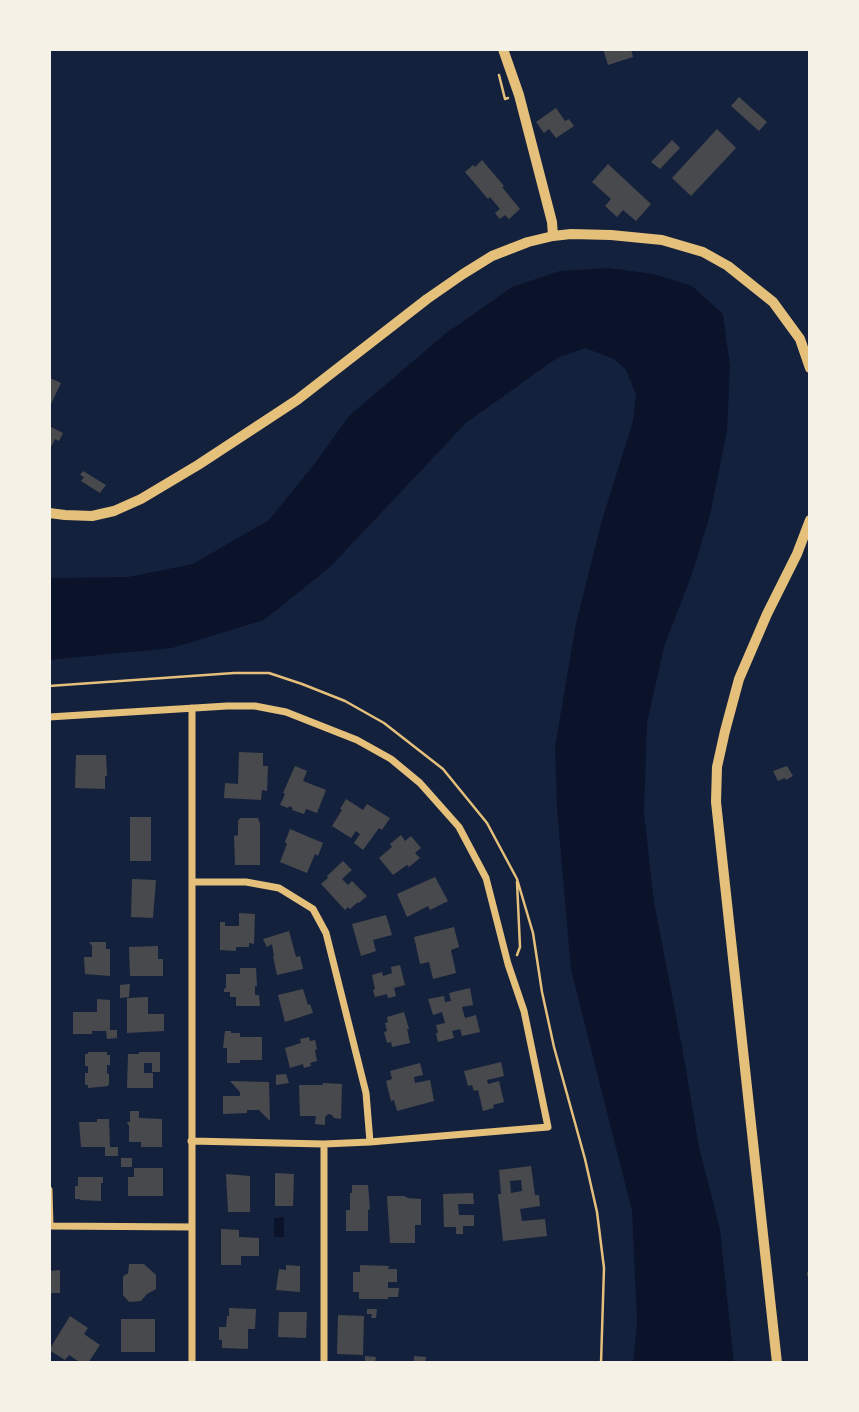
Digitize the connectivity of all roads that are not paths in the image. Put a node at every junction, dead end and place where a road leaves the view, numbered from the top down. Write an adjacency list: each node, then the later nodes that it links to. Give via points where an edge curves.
1 (503, 49): 2 (street, via 519,95)
2 (553, 236): 3 (street, via 662,240 704,252 773,302 800,339); 4 (street, via 492,256 463,274 297,400 141,499 92,516)
3 (810, 368)
4 (49, 513)
5 (810, 520): 17 (street, via 739,679 717,767 716,802)
6 (192, 708): 7 (street); 8 (street); 10 (street, via 255,706 286,712 357,740 420,783 459,827 486,878 524,1011 548,1127)
7 (49, 717)
8 (192, 882): 9 (street); 10 (street, via 246,881 279,888 313,909 326,933 366,1093)
9 (191, 1141): 11 (street); 14 (street)
10 (370, 1142): 11 (street)
11 (324, 1144): 16 (street)
12 (49, 1189): 13 (street)
13 (49, 1226): 14 (street)
14 (192, 1227): 15 (street)
15 (192, 1363)
16 (324, 1363)
17 (777, 1363)

